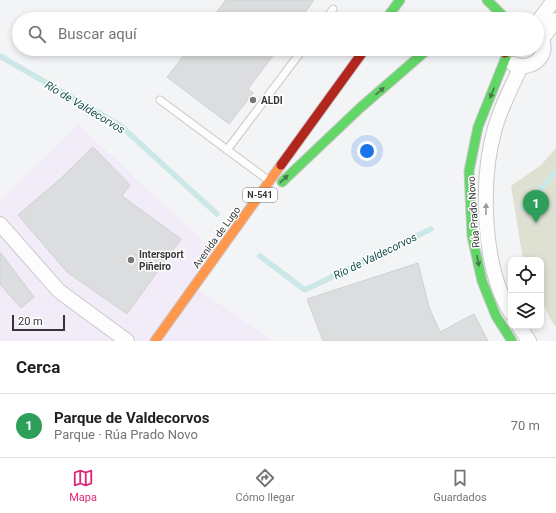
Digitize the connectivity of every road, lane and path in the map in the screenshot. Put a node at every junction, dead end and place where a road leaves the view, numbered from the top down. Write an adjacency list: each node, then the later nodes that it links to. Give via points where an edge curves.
1 (400, 0): 4 (main road)
2 (488, 0): 5 (main road)
3 (554, 0): 6 (street)
4 (391, 12)
5 (499, 12)
6 (544, 14)
7 (556, 20): 8 (street)
8 (544, 31)
9 (298, 56): 17 (lane)
10 (360, 56): 18 (main road, Avenida de Lugo / N-541)
11 (420, 56): 19 (main road, one-way to 11, via 360,108)
12 (504, 56): 25 (main road, Rúa Prado Novo, one-way to 25, via 478,126 469,171 472,236 482,281 496,316)
13 (508, 56): 15 (street, via 514,64)
14 (541, 56): 15 (street, via 534,64)
15 (521, 67): 21 (street, Rúa Prado Novo, one-way to 15, via 494,273 486,230 487,168 495,128 507,93)
16 (160, 100): 17 (lane)
17 (227, 150): 18 (lane)
18 (270, 182): 19 (main road, Avenida de Lugo / N-541)
19 (246, 215): 24 (main road, Avenida de Lugo / N-541)
20 (0, 224): 23 (street, via 59,291)
21 (508, 308)
22 (521, 329): 26 (street)
23 (124, 340)
24 (155, 341)
25 (512, 341)
26 (529, 341)

